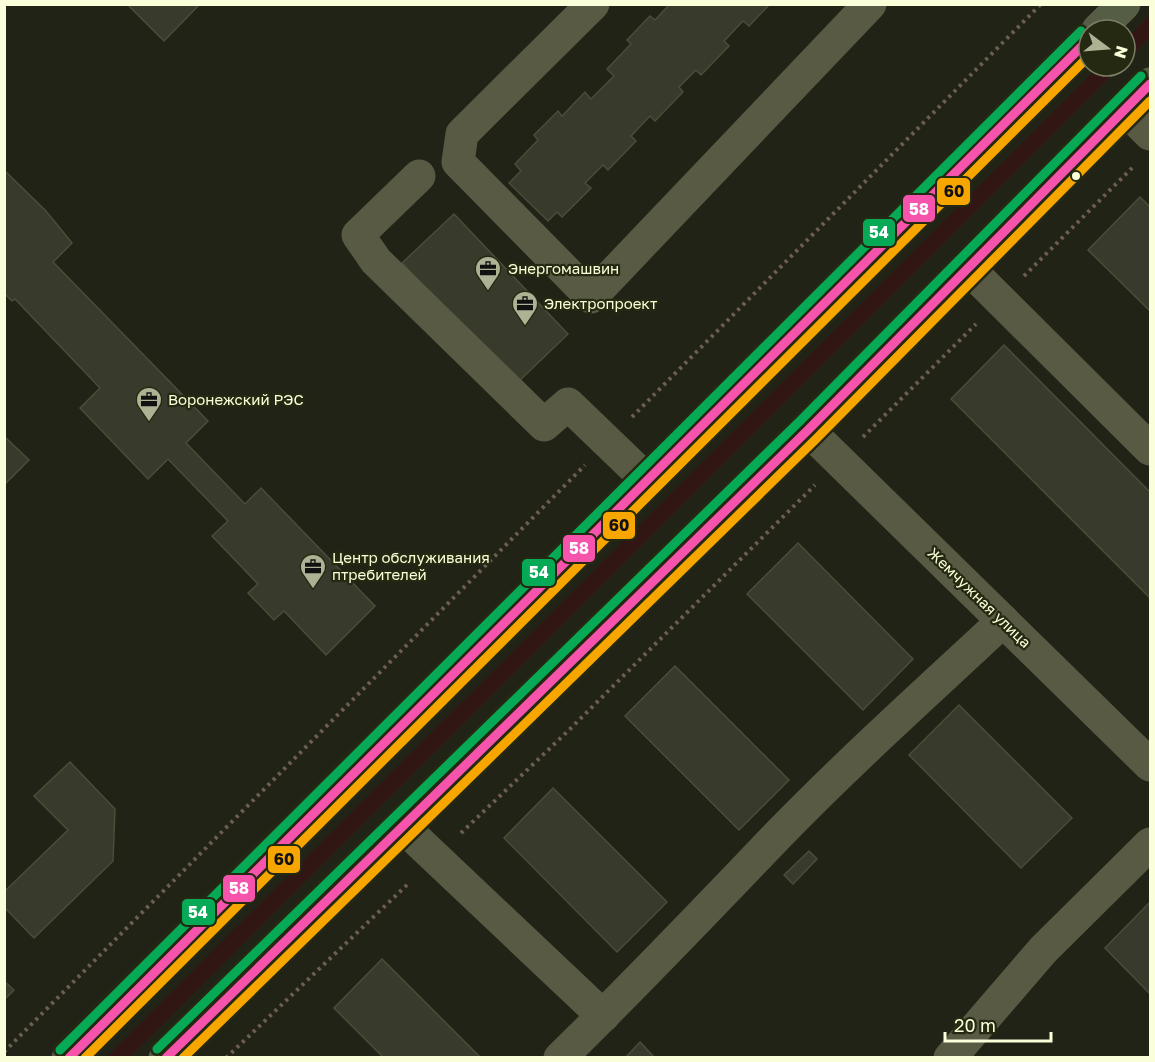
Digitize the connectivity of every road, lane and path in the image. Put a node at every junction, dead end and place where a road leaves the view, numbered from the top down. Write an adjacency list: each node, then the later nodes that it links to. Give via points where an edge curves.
1 (593, 4): 2 (street, via 462,134 458,162 591,297)
2 (870, 4)
3 (1041, 4): 14 (path)
4 (1124, 4): 5 (main road)
5 (1110, 18)
6 (1077, 51): 17 (main road)
7 (1150, 84): 8 (main road)
8 (1125, 110): 9 (street); 11 (main road)
9 (1146, 146): 12 (path)
10 (418, 176): 14 (street, via 358,235 376,261 544,425 568,404)
11 (968, 268): 12 (street); 13 (main road)
12 (1001, 300): 15 (street); 16 (path)
13 (808, 430): 16 (street, Жемчужная улица); 20 (main road)
14 (608, 442): 17 (street); 24 (path)
15 (1150, 449)
16 (839, 461): 18 (street, Жемчужная улица); 22 (path)
17 (647, 480): 25 (main road)
18 (1003, 621): 19 (street, Жемчужная улица); 23 (street, via 797,817)
19 (1144, 746)
20 (402, 826): 22 (street); 26 (main road)
21 (1150, 844): 29 (street, via 1043,950)
22 (435, 858): 23 (street); 27 (path)
23 (603, 1016): 28 (street)
24 (4, 1052)
25 (68, 1058)
26 (165, 1058)
27 (226, 1058)
28 (560, 1058)
29 (950, 1058)

